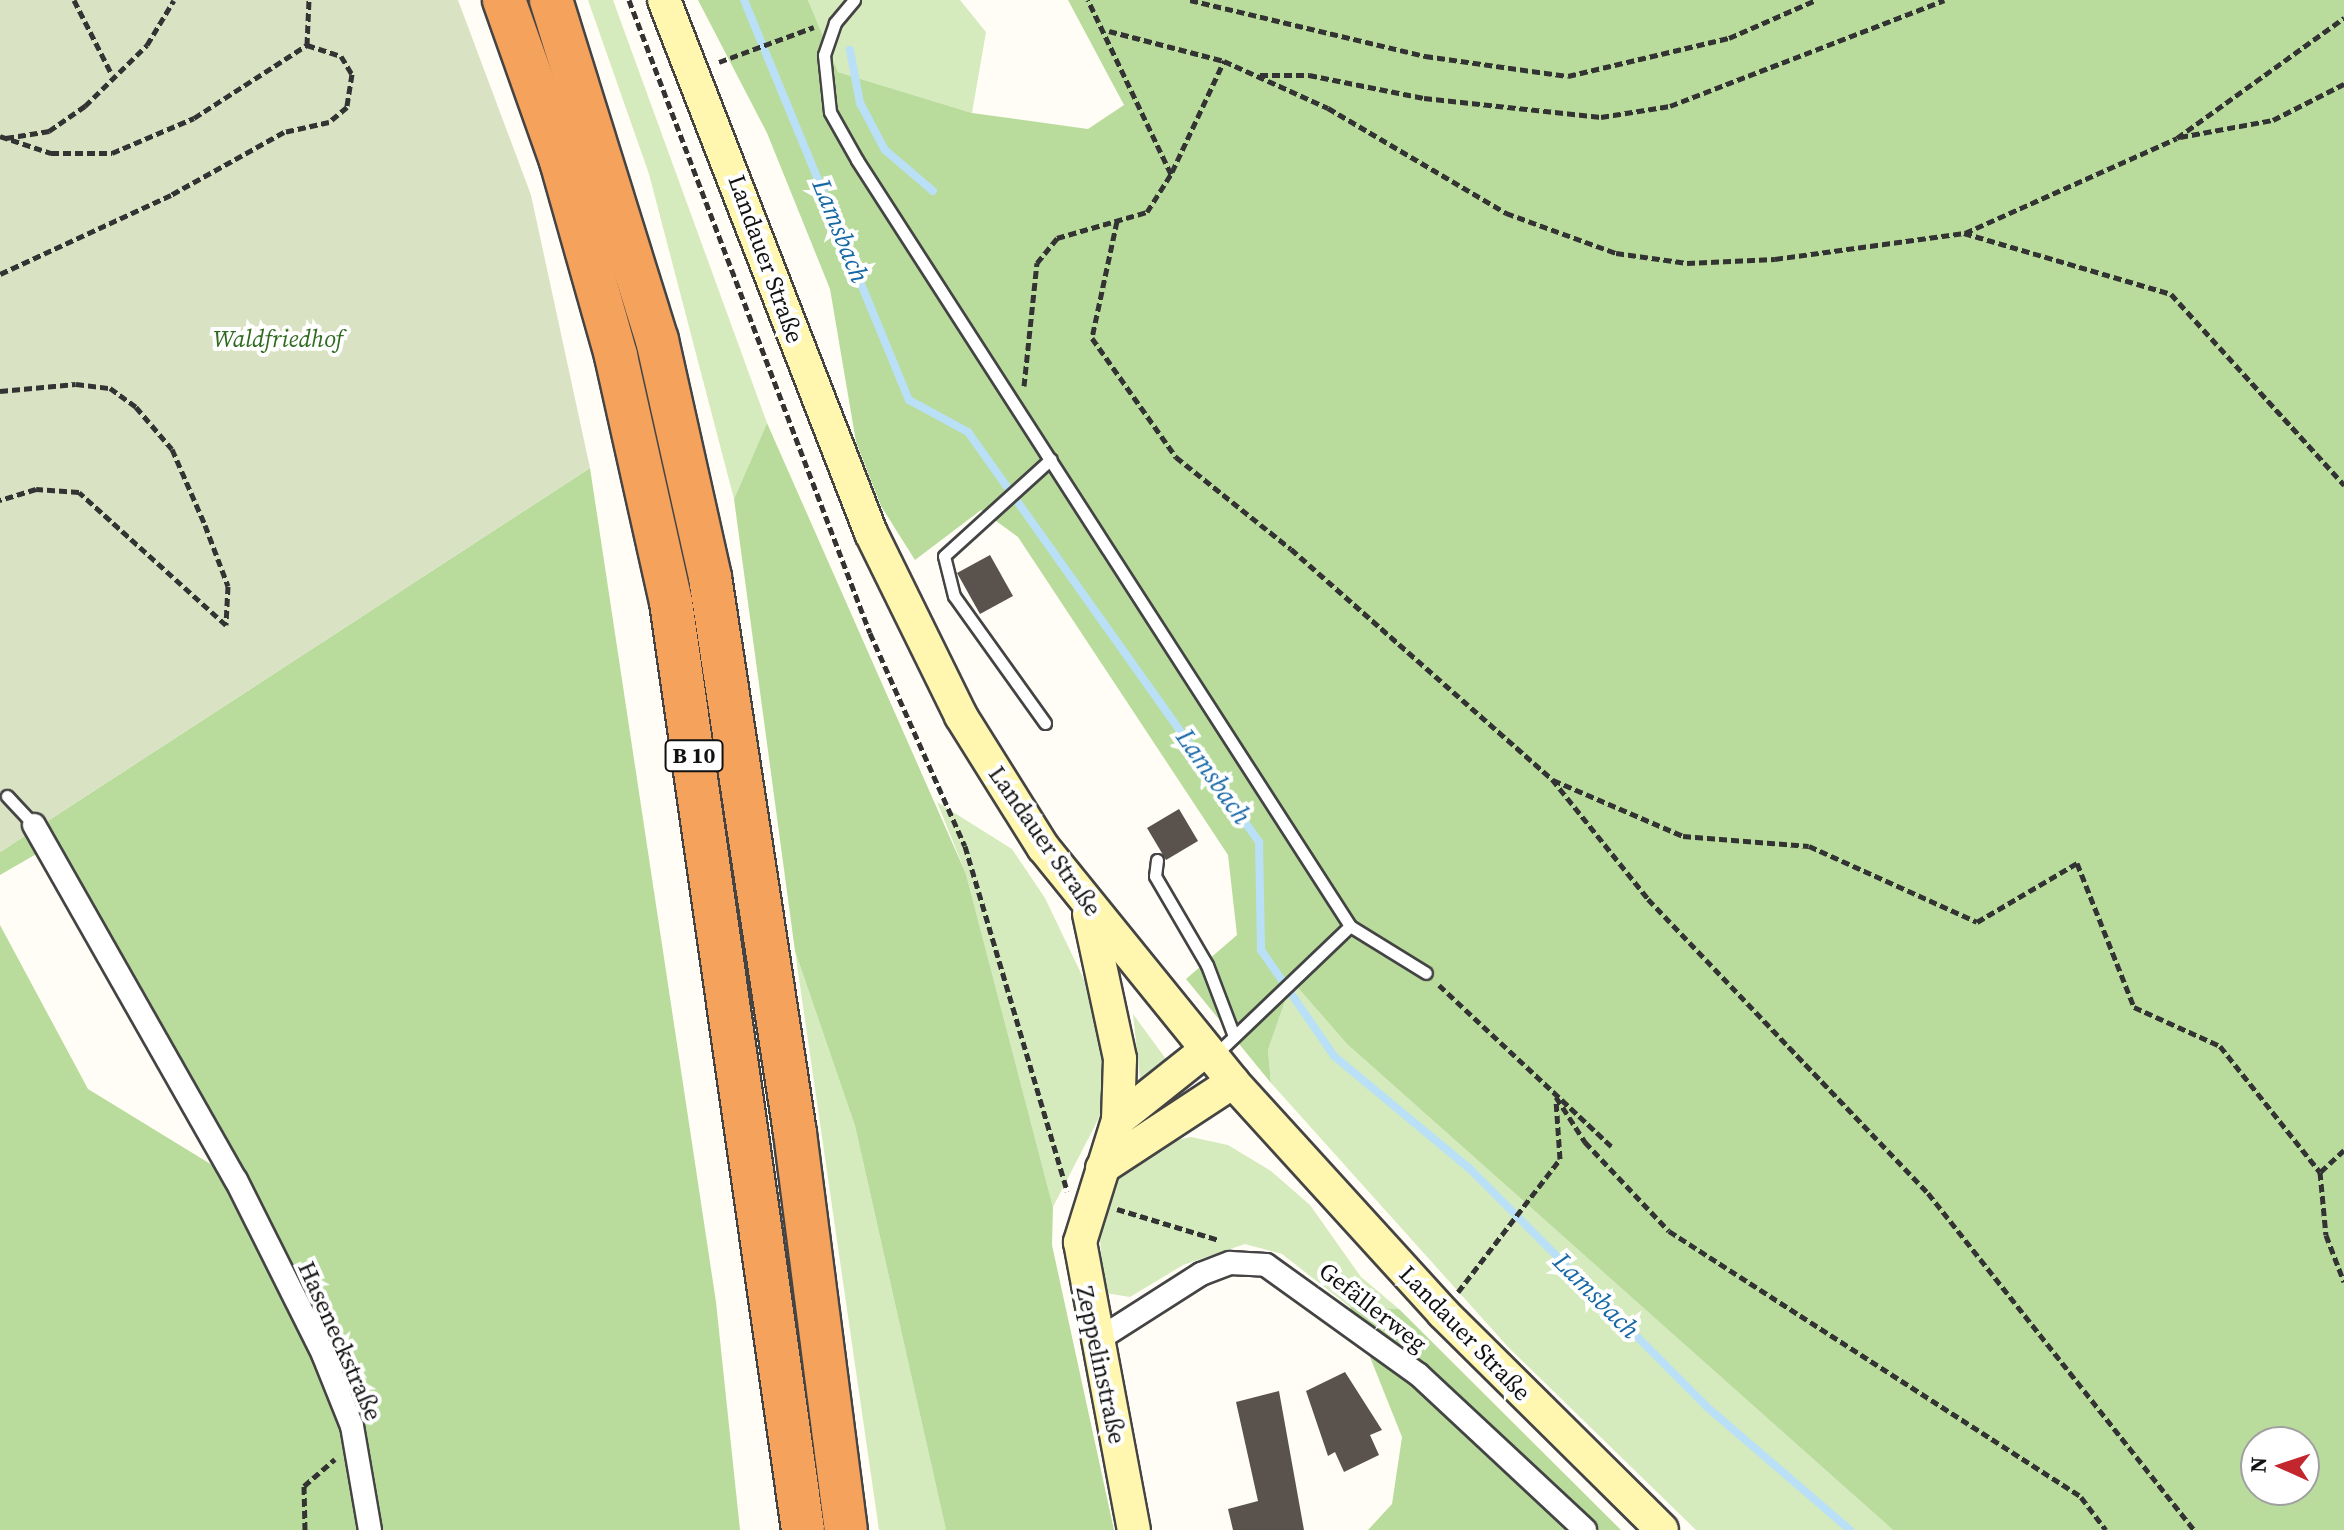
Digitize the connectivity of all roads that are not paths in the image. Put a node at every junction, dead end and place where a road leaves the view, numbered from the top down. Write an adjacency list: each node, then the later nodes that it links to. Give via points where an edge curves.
1 (504, 0): 18 (highway, B 10, via 561,161 616,356 671,602)
2 (551, 0): 19 (highway, B 10, via 657,340 710,577)
3 (664, 0): 10 (main road, Landauer Straße, via 820,407 915,628 1003,784)
4 (854, 0): 5 (lane, via 835,23 824,55 830,112)
5 (1051, 459): 6 (lane, via 944,556 954,596); 11 (lane)
6 (1045, 723)
7 (7, 796): 8 (lane)
8 (34, 825): 17 (street, Haseneckstraße, via 236,1180 323,1354 358,1456)
9 (1157, 860): 13 (lane, via 1155,876 1207,965)
10 (1086, 903): 13 (main road, Landauer Straße); 14 (main road, Zeppelinstraße, via 1120,1059)
11 (1350, 926): 12 (lane); 13 (lane)
12 (1426, 973)
13 (1221, 1056): 14 (main road); 15 (main road); 22 (main road, Landauer Straße, via 1443,1313)
14 (1118, 1120): 15 (main road, Zeppelinstraße)
15 (1102, 1168): 16 (main road, Zeppelinstraße, via 1087,1200 1080,1242)
16 (1096, 1341): 20 (main road, Zeppelinstraße); 21 (street, Gefällerweg, via 1201,1274 1249,1261 1296,1280 1419,1375)
17 (370, 1530)
18 (803, 1530)
19 (846, 1530)
20 (1134, 1530)
21 (1585, 1530)
22 (1662, 1530)

